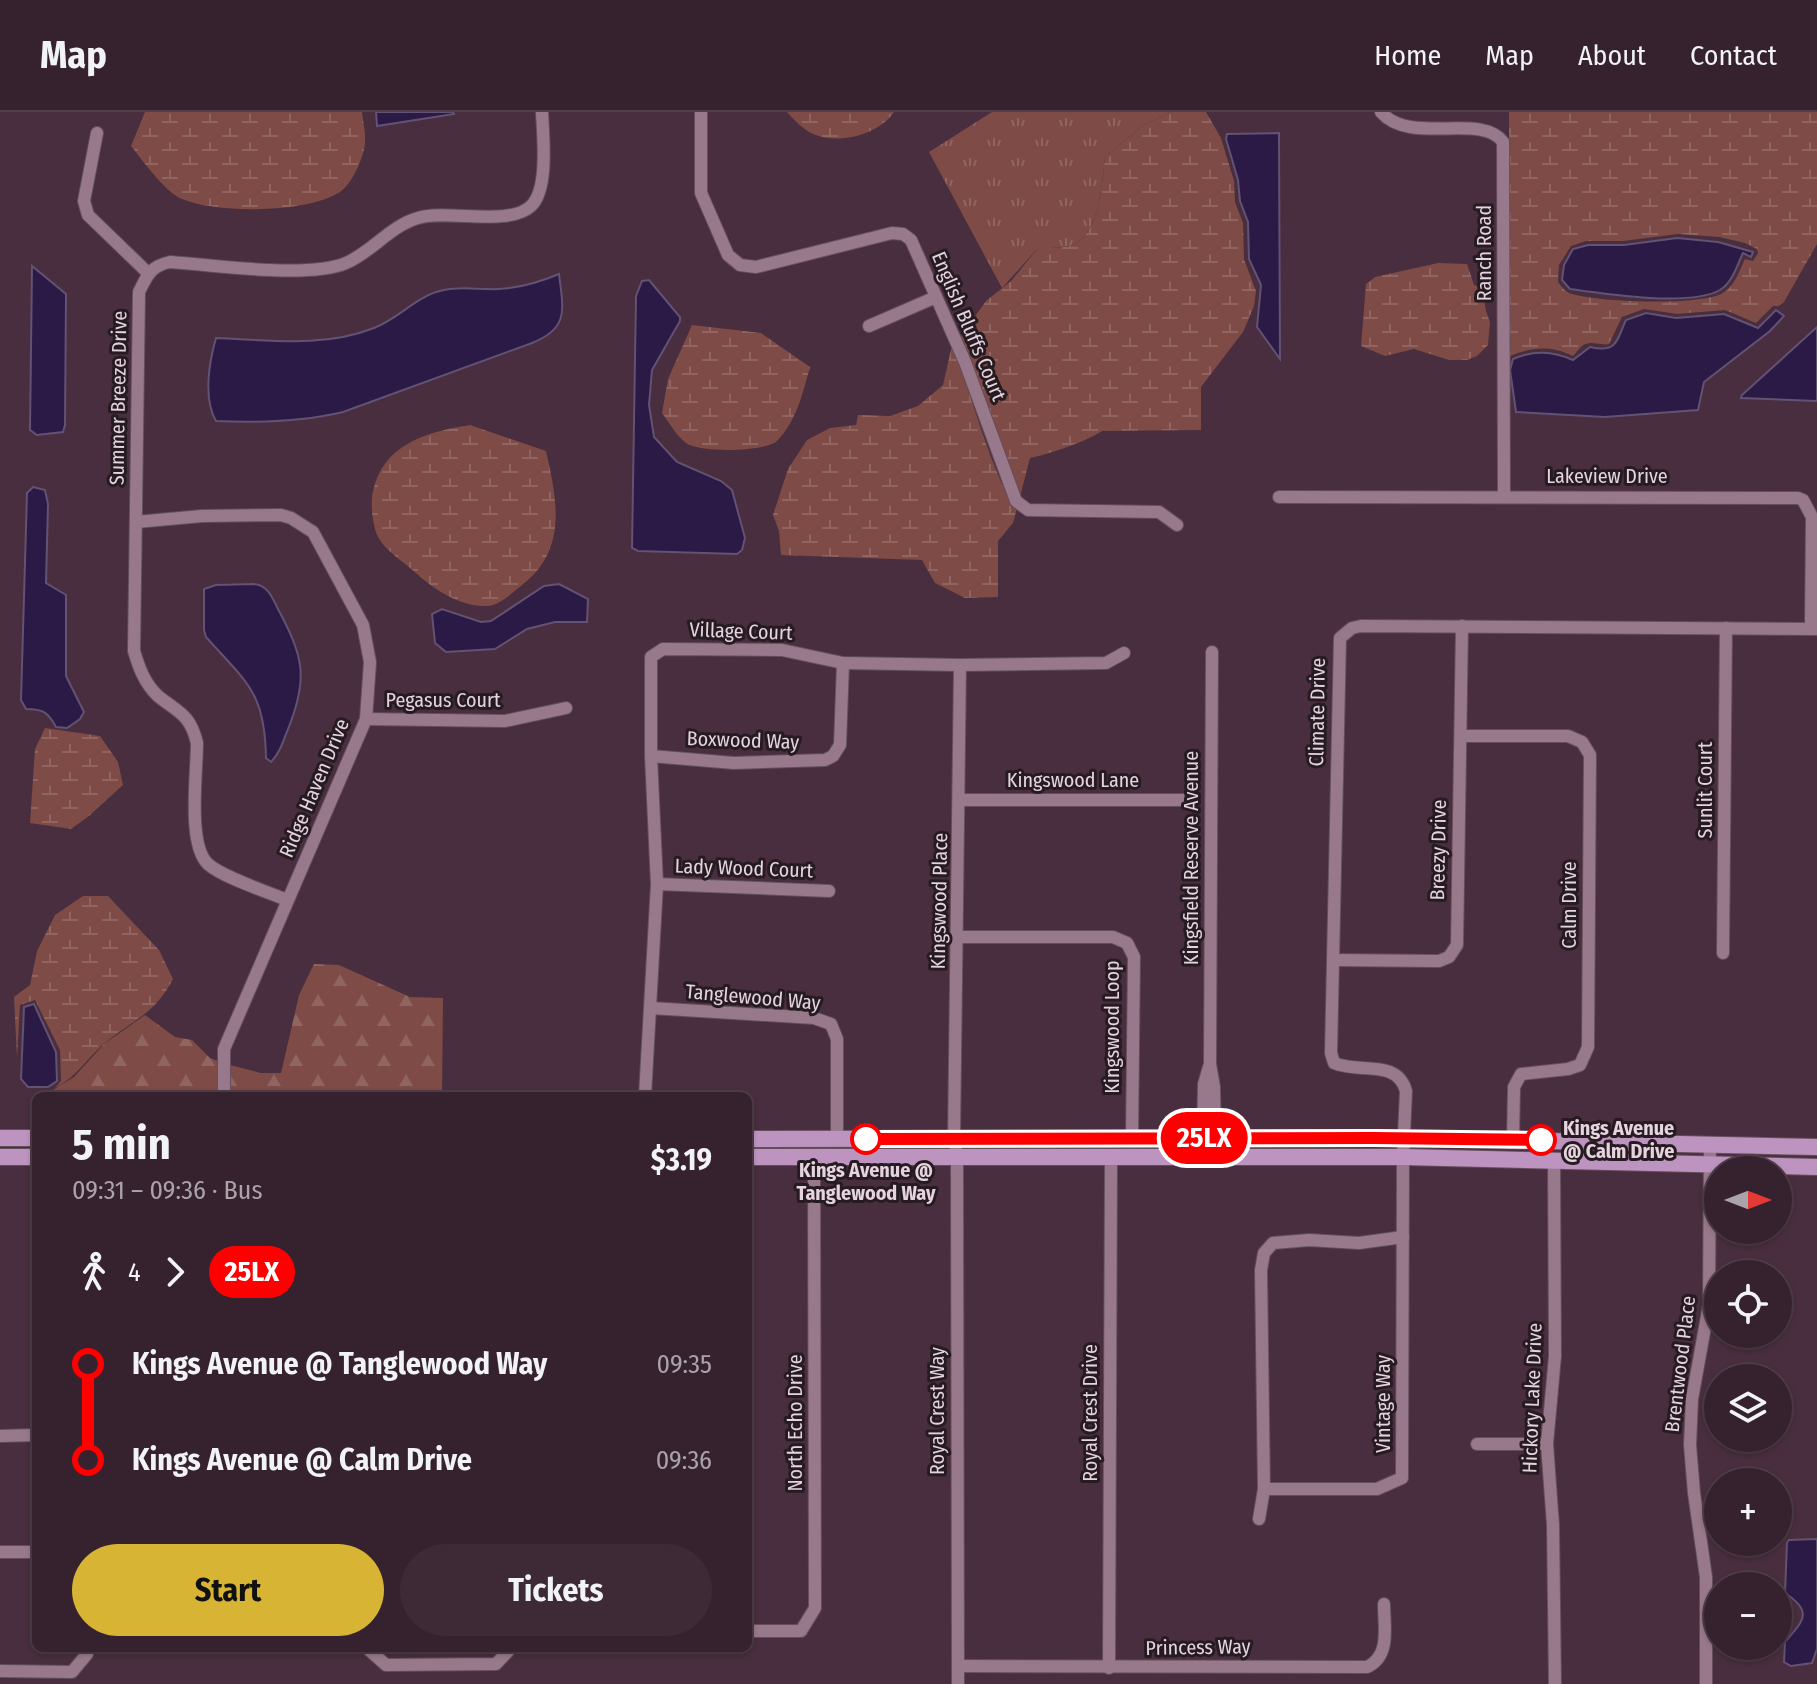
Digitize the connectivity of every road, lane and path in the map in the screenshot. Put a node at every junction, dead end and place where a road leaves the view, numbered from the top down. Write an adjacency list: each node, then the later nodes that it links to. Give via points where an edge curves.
1 (542, 112): 5 (street, via 542,181 529,209 510,215 418,218 357,257 318,269 170,262)
2 (701, 112): 6 (street, English Bluffs Court, via 701,193 728,255 740,265 756,267 903,234 911,240)
3 (1381, 112): 8 (street, Ranch Road, via 1414,128 1484,130 1503,142)
4 (97, 133): 5 (street, via 84,201 88,215)
5 (148, 273): 11 (street, Summer Breeze Drive, via 139,292)
6 (936, 297): 7 (street); 12 (street, English Bluffs Court, via 1016,501 1028,510 1159,512)
7 (869, 326)
8 (1504, 496): 9 (street, Lakeview Drive); 10 (street, Lakeview Drive, via 1789,497)
9 (1279, 497)
10 (1812, 503): 13 (street, Lakeview Drive)
11 (136, 522): 22 (street, Ridge Haven Drive, via 281,515 313,532 363,625 370,662); 29 (street, Summer Breeze Drive, via 134,651 149,686 194,730 198,847 208,865)
12 (1177, 525)
13 (1814, 542): 16 (street, Lakeview Drive)
14 (1462, 626): 15 (street, Climate Drive); 23 (street, Breezy Drive); 32 (street, Climate Drive, via 1361,626 1340,638)
15 (1726, 628): 16 (street, Climate Drive); 31 (street, Sunlit Court)
16 (1814, 629)
17 (1212, 652): 40 (street, Kingsfield Reserve Avenue, via 1214,1087)
18 (1124, 653): 20 (street, Village Court, via 1106,663)
19 (843, 663): 20 (street, Village Court); 24 (street, Boxwood Way, via 840,745 825,760 734,763); 24 (street, Village Court, via 782,650 663,649 651,657)
20 (960, 665): 25 (street, Kingswood Place)
21 (566, 708): 22 (street, Pegasus Court, via 505,721)
22 (366, 719): 29 (street, Ridge Haven Drive)
23 (1461, 736): 32 (street, Breezy Drive, via 1457,945 1439,961); 44 (street, Calm Drive, via 1568,736 1582,742 1590,755 1588,1047 1580,1065 1521,1074 1514,1087)
24 (651, 756): 27 (street, Village Court)
25 (960, 800): 26 (street, Kingswood Lane); 30 (street, Kingswood Place)
26 (1185, 800)
27 (657, 884): 28 (street, Lady Wood Court); 33 (street, Village Court)
28 (829, 891)
29 (287, 900): 34 (street, Ridge Haven Drive, via 224,1049)
30 (958, 937): 38 (street, Kingswood Place); 39 (street, Kingswood Loop, via 1113,937 1131,948)
31 (1723, 953)
32 (1334, 960): 41 (street, Climate Drive, via 1334,1063 1397,1074 1406,1091)
33 (651, 1008): 35 (street, Village Court); 43 (street, Tanglewood Way, via 814,1018 831,1024 837,1039)
34 (224, 1092)
35 (645, 1092)
36 (0, 1138): 37 (main road)
37 (32, 1138)
38 (954, 1138): 39 (main road); 43 (main road); 53 (street, Royal Crest Way)
39 (1132, 1138): 40 (main road)
40 (1209, 1138): 41 (main road)
41 (1406, 1138): 44 (main road); 51 (street, Climate Drive)
42 (752, 1139): 43 (main road)
43 (837, 1139)
44 (1513, 1140): 45 (main road)
45 (1710, 1144): 46 (main road); 47 (street, Brentwood Place)
46 (1817, 1147)
47 (1711, 1156)
48 (0, 1157): 49 (main road)
49 (32, 1157)
50 (752, 1157): 52 (main road)
51 (1403, 1157): 54 (main road); 55 (main road); 59 (street, Vintage Way)
52 (814, 1158): 53 (main road); 70 (street, North Echo Drive, via 815,1608 801,1631)
53 (957, 1158): 54 (main road); 74 (street, Royal Crest Way)
54 (1111, 1158): 75 (street, Royal Crest Drive)
55 (1554, 1160): 56 (main road); 64 (street, Hickory Lake Drive, via 1555,1356)
56 (1704, 1163)
57 (1792, 1166): 58 (main road)
58 (1817, 1167)
59 (1403, 1237): 65 (street, via 1359,1243 1285,1240 1264,1253); 65 (street, Vintage Way, via 1402,1478 1377,1489)
60 (1710, 1244): 79 (street, Brentwood Place, via 1709,1305 1692,1399 1690,1445 1706,1577)
61 (32, 1435): 62 (street)
62 (0, 1436)
63 (1477, 1444): 64 (street)
64 (1547, 1444): 78 (street, Hickory Lake Drive)
65 (1264, 1489): 66 (street)
66 (1259, 1519)
67 (0, 1552): 68 (street)
68 (32, 1552)
69 (1384, 1604): 75 (street, Princess Way, via 1384,1650 1367,1667)
70 (752, 1631)
71 (87, 1652): 76 (street, via 72,1672)
72 (371, 1652): 73 (street, via 386,1665 496,1664)
73 (507, 1652)
74 (958, 1666): 75 (street, Princess Way); 77 (street, Royal Crest Way)
75 (1109, 1668)
76 (0, 1671)
77 (958, 1684)
78 (1555, 1684)
79 (1706, 1684)

